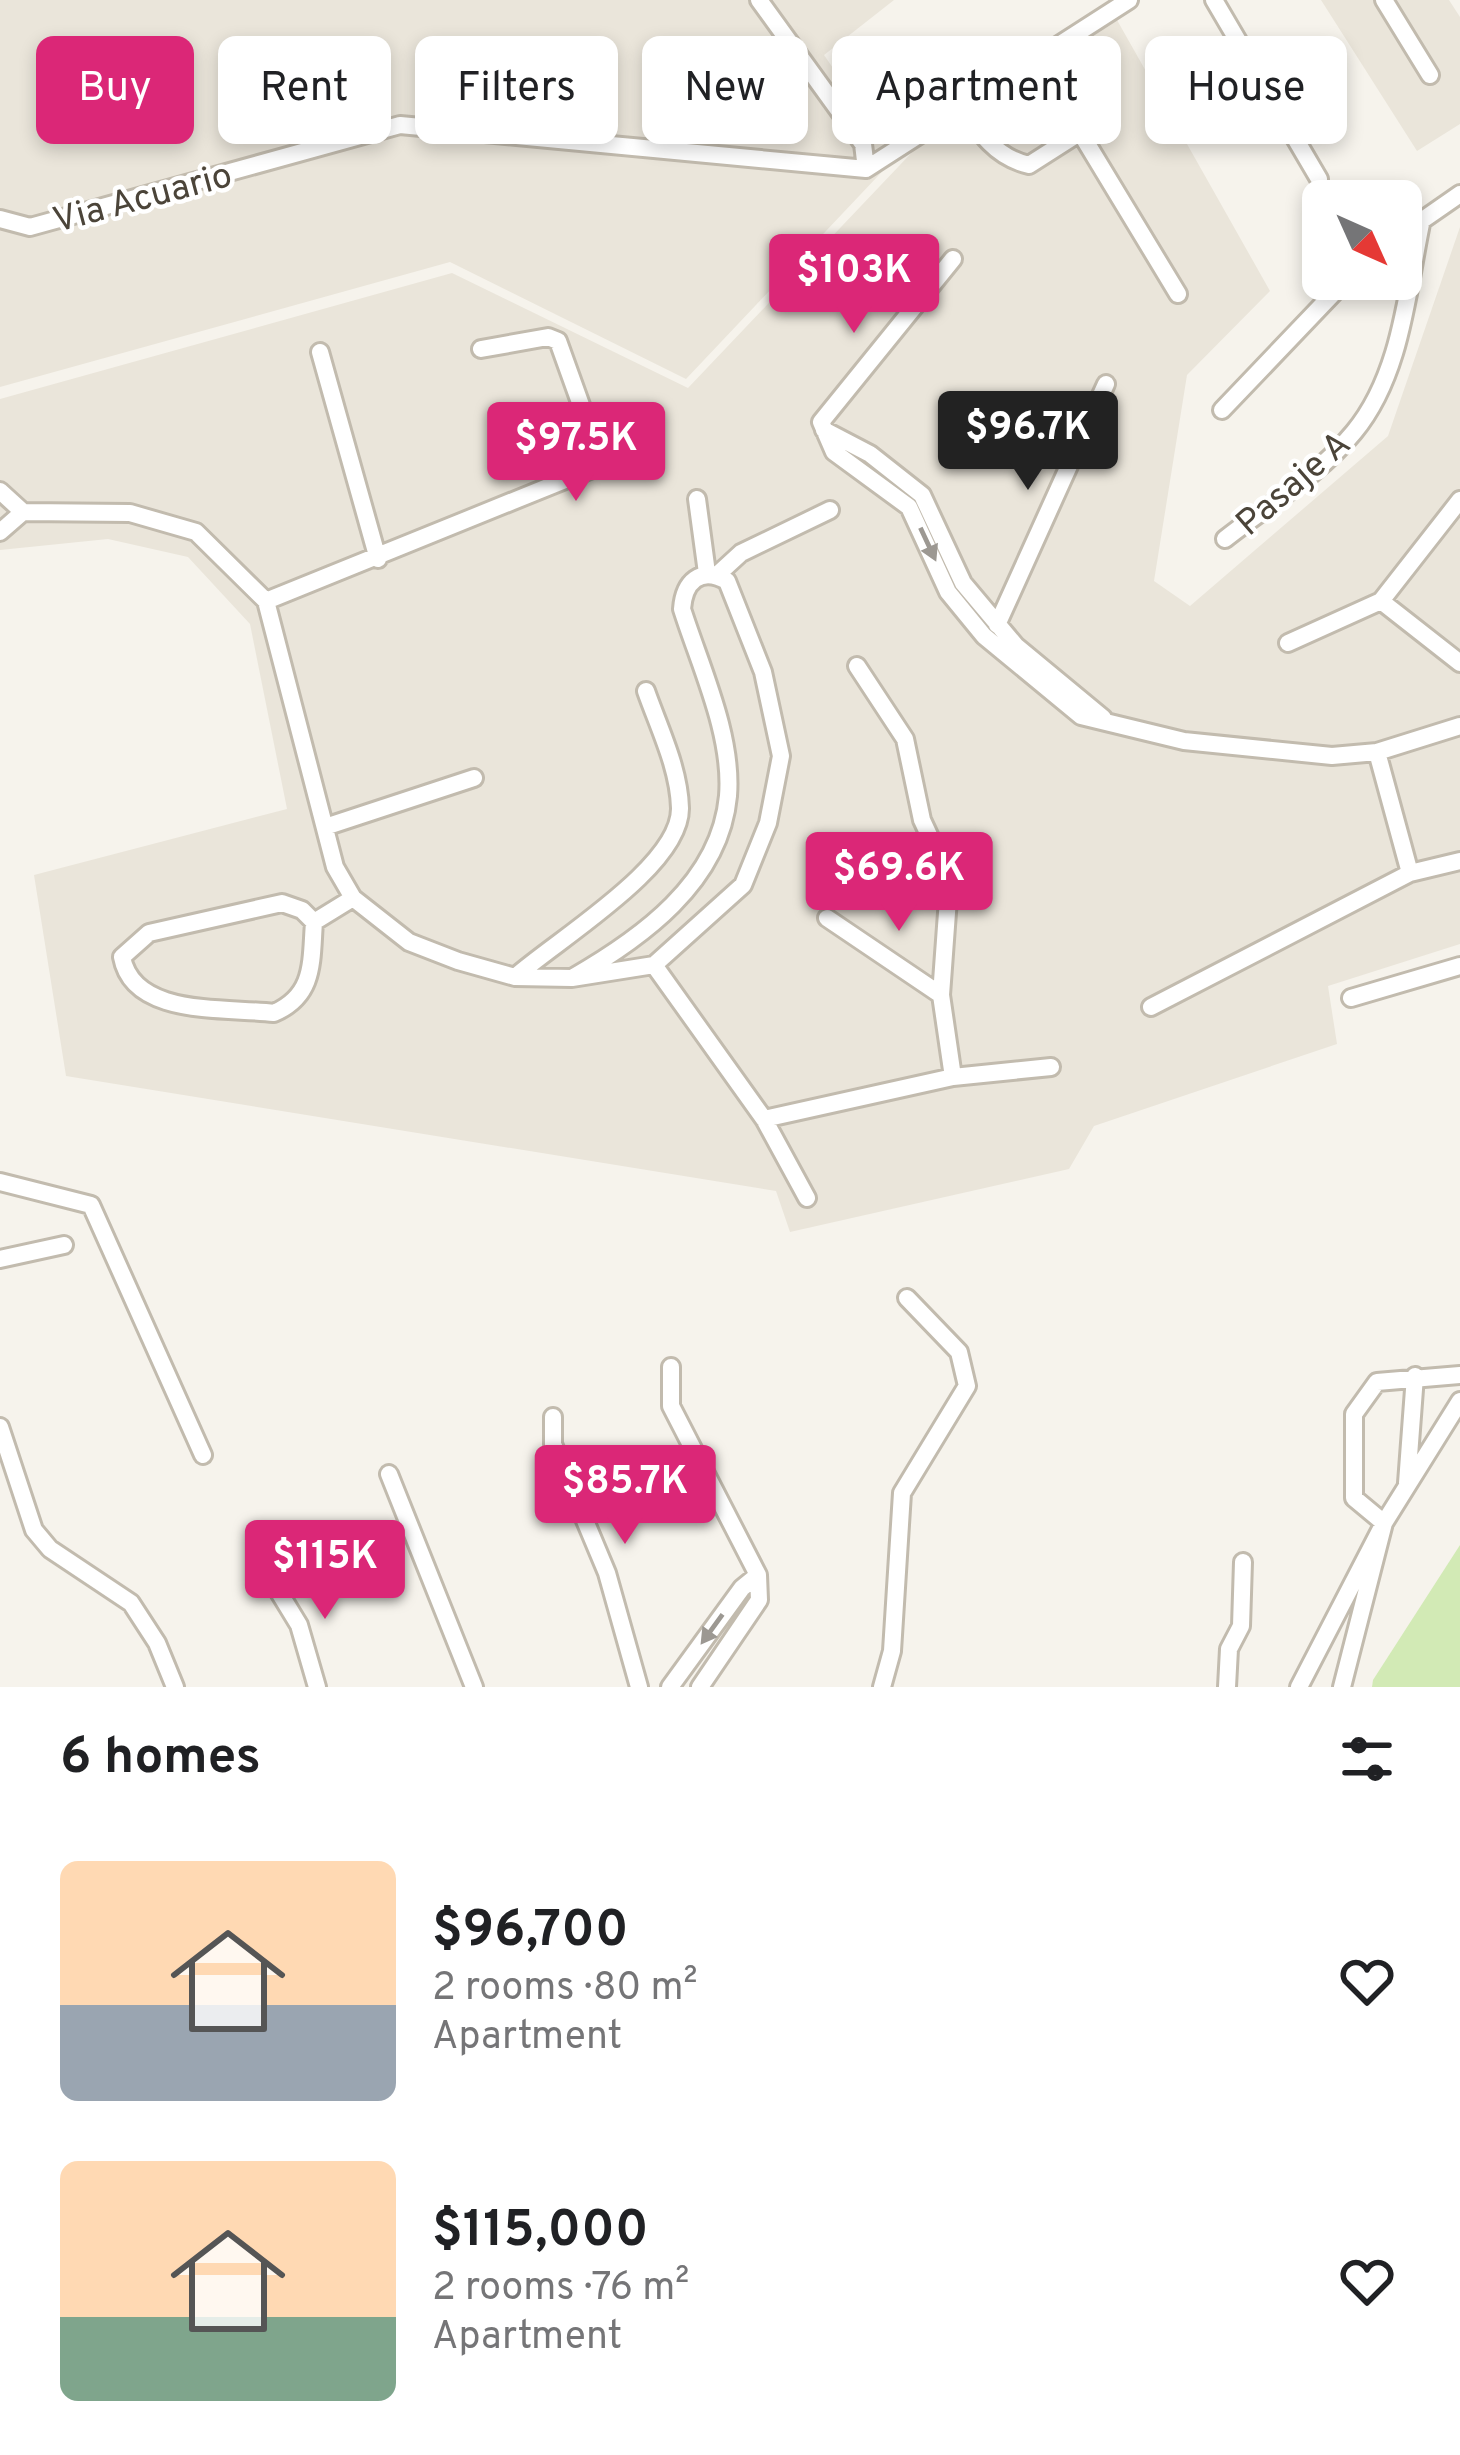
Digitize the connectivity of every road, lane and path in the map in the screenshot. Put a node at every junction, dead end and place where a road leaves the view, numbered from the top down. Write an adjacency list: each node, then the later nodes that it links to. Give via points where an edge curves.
1 (758, 0): 11 (street, via 863,144)
2 (1129, 0): 5 (street)
3 (1214, 0): 12 (street)
4 (1384, 0): 6 (street)
5 (1073, 36)
6 (1430, 75)
7 (901, 144): 11 (street)
8 (992, 144): 9 (street, via 1029,165)
9 (1062, 144)
10 (1087, 144): 17 (street)
11 (866, 169): 14 (street, Via Acuario, via 400,125 30,227)
12 (1319, 179)
13 (1460, 194): 15 (street)
14 (0, 219)
15 (1422, 219)
16 (953, 259): 24 (street, via 822,414)
17 (1178, 294)
18 (1327, 300): 23 (street)
19 (1405, 300): 31 (street, Pasaje A, via 1376,398 1355,430)
20 (482, 349): 32 (street, via 558,341 597,467)
21 (320, 352): 32 (street)
22 (1106, 384): 36 (street)
23 (1222, 410)
24 (824, 430): 36 (street, via 922,495 963,583); 41 (street, one-way to 41, via 834,452 909,507 948,592 1004,658 1081,716)
25 (0, 491): 29 (street)
26 (697, 499): 33 (street)
27 (1460, 500): 35 (street)
28 (830, 510): 33 (street)
29 (23, 512): 30 (street); 34 (street, via 130,513 196,532)
30 (0, 532)
31 (1225, 539)
32 (378, 559): 34 (street)
33 (712, 574): 51 (street, via 727,581 764,672 781,756 768,823 742,885); 54 (street, via 689,584 682,609 724,751 728,797 710,856 672,907 627,947)
34 (266, 601): 45 (street)
35 (1381, 601): 37 (street); 38 (street)
36 (997, 625): 41 (street)
37 (1288, 643)
38 (1460, 663)
39 (857, 666): 55 (street, via 905,739 922,820 942,863 949,899)
40 (646, 692): 53 (street, via 674,770 675,836 641,875)
41 (1103, 718): 43 (street, via 1252,750)
42 (1460, 727): 43 (street)
43 (1377, 752): 47 (street)
44 (474, 778): 45 (street)
45 (325, 827): 48 (street)
46 (1460, 861): 47 (street)
47 (1410, 873): 57 (street)
48 (353, 898): 50 (street); 53 (street, via 409,942)
49 (827, 918): 55 (street)
50 (314, 922): 50 (street, via 310,978 274,1013 151,998 125,976 122,957 149,933 282,903)
51 (653, 965): 54 (street); 60 (street)
52 (1460, 967): 56 (street)
53 (515, 976): 54 (street)
54 (572, 978)
55 (941, 994): 59 (street)
56 (1351, 998)
57 (1151, 1007)
58 (1051, 1067): 59 (street)
59 (953, 1076): 60 (street)
60 (764, 1120): 62 (street)
61 (0, 1182): 72 (street, via 91,1204)
62 (807, 1198)
63 (64, 1245): 64 (street)
64 (0, 1258)
65 (907, 1298): 85 (street, via 959,1352 967,1386 902,1492 892,1651)
66 (671, 1367): 77 (street, via 671,1406)
67 (1460, 1375): 68 (street)
68 (1415, 1376): 74 (street); 75 (street, via 1377,1382 1354,1414 1354,1498)
69 (1460, 1401): 74 (street)
70 (553, 1417): 82 (street, via 553,1444 607,1573)
71 (0, 1426): 79 (street, via 34,1530 131,1604)
72 (203, 1455)
73 (389, 1474): 81 (street)
74 (1406, 1487): 75 (street)
75 (1384, 1523): 87 (street); 88 (street)
76 (1243, 1562): 86 (street, via 1241,1626 1228,1649)
77 (758, 1576): 83 (street, one-way to 83); 84 (street, via 759,1600)
78 (274, 1584): 80 (street, via 298,1625)
79 (175, 1687)
80 (317, 1687)
81 (474, 1687)
82 (639, 1687)
83 (670, 1687)
84 (700, 1687)
85 (882, 1687)
86 (1227, 1687)
87 (1299, 1687)
88 (1342, 1687)

